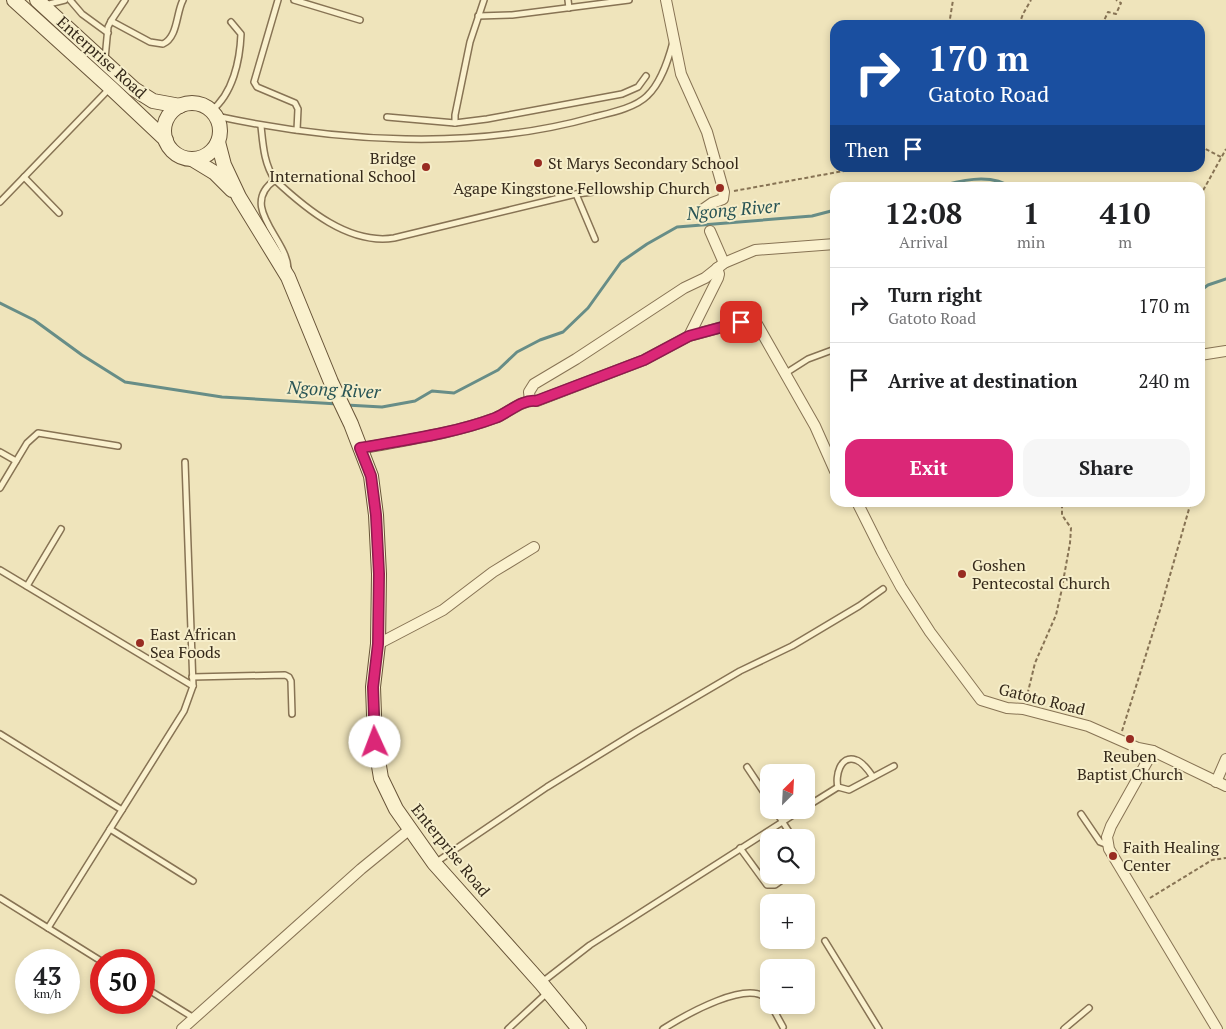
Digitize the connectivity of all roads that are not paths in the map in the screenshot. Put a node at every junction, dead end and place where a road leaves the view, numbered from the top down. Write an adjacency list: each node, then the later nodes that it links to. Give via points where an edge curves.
1 (14, 0): 24 (main road, Enterprise Road)
2 (65, 0): 12 (lane)
3 (70, 0): 20 (lane, via 82,14)
4 (125, 0): 14 (lane)
5 (183, 0): 17 (lane, via 172,36 163,44 150,42)
6 (278, 0): 30 (lane, via 254,82 257,87 295,103 298,109)
7 (294, 0): 18 (lane)
8 (484, 0): 16 (lane)
9 (568, 0): 15 (lane)
10 (629, 0): 15 (lane)
11 (666, 0): 21 (street)
12 (47, 2): 22 (main road, Enterprise Road)
13 (115, 2): 14 (lane)
14 (121, 6): 17 (lane)
15 (569, 8): 16 (lane)
16 (478, 16): 28 (lane)
17 (111, 20): 20 (lane)
18 (360, 20)
19 (231, 22): 26 (lane, via 240,34 240,53 233,78)
20 (108, 33): 22 (lane)
21 (673, 40): 30 (lane, via 655,87 645,98 623,109 567,125 452,139 383,138); 40 (street, via 681,74 707,132 724,192 723,199)
22 (104, 62): 25 (main road, Enterprise Road, via 145,97)
23 (646, 76): 28 (lane, via 638,87 622,94)
24 (111, 88): 31 (main road, Enterprise Road); 34 (lane)
25 (180, 106): 26 (main road, via 200,104); 31 (main road, via 166,121)
26 (214, 114): 29 (lane); 32 (main road, via 220,128)
27 (387, 118): 28 (lane)
28 (455, 123)
29 (261, 126): 30 (lane); 35 (lane, via 265,157)
30 (297, 130)
31 (166, 140): 33 (main road, via 173,151)
32 (218, 142): 33 (main road, via 210,152); 38 (main road)
33 (192, 159): 38 (main road, via 215,173)
34 (24, 177): 39 (lane); 41 (lane)
35 (274, 180): 37 (lane, via 324,219 345,230 382,240); 46 (lane, via 264,189 262,207 286,259)
36 (619, 189): 37 (lane)
37 (576, 194): 43 (lane)
38 (239, 198): 46 (main road)
39 (0, 202)
40 (702, 210)
41 (59, 213)
42 (710, 231): 45 (street)
43 (595, 239)
44 (830, 244): 45 (street, via 755,250)
45 (720, 266): 47 (street, via 718,278); 52 (street, via 534,384 528,392)
46 (288, 277): 54 (main road, Enterprise Road)
47 (689, 336): 51 (street, via 741,322 753,322); 52 (street, via 644,360 536,401)
48 (830, 351): 51 (lane, via 808,359)
49 (1226, 351): 50 (street)
50 (1205, 354)
51 (786, 373): 56 (street)
52 (530, 400): 54 (street, via 495,418 445,432)
53 (118, 446): 57 (lane, via 38,433 26,443)
54 (360, 448): 66 (main road, Enterprise Road, via 371,476 376,515)
55 (0, 452): 57 (lane)
56 (830, 460)
57 (16, 461): 59 (lane)
58 (185, 462): 67 (lane)
59 (0, 488)
60 (860, 507): 71 (street, Gatoto Road, via 901,587 981,700 1088,726)
61 (61, 529): 64 (lane)
62 (534, 546): 66 (street, via 443,610)
63 (0, 570): 64 (lane)
64 (27, 586): 68 (lane)
65 (883, 589): 90 (lane, via 792,646 740,671 636,732)
66 (378, 644): 86 (main road, Enterprise Road, via 373,687 375,742 381,778)
67 (192, 677): 68 (lane); 69 (lane, via 285,675 291,681)
68 (193, 686): 81 (lane, via 184,711)
69 (292, 714)
70 (0, 734): 81 (lane)
71 (1153, 752): 76 (street, Gatoto Road); 88 (street, via 1111,826)
72 (1226, 759): 76 (street)
73 (894, 766): 75 (lane)
74 (747, 767): 77 (lane)
75 (874, 777): 79 (lane, via 849,790); 79 (lane, via 860,762 849,759 837,773)
76 (1216, 782): 78 (street, Gatoto Road)
77 (760, 786)
78 (1226, 786)
79 (838, 788): 80 (lane)
80 (815, 802)
81 (122, 810): 85 (lane)
82 (1081, 814): 88 (lane, via 1100,842)
83 (786, 819): 84 (lane)
84 (783, 821): 87 (lane); 89 (lane)
85 (110, 829): 92 (lane); 94 (lane)
86 (410, 829): 90 (main road, Enterprise Road); 102 (street)
87 (788, 829)
88 (1108, 845): 110 (street)
89 (740, 848): 91 (lane); 97 (lane, via 590,945)
90 (434, 863): 97 (main road, Enterprise Road)
91 (760, 875)
92 (193, 881)
93 (0, 898): 94 (lane)
94 (48, 928): 96 (lane)
95 (825, 941): 108 (lane)
96 (90, 954)
97 (545, 987): 105 (lane); 106 (main road, Enterprise Road)
98 (155, 994): 102 (lane)
99 (760, 994): 107 (lane, via 732,996 701,1007)
100 (1089, 1008): 109 (lane)
101 (776, 1014): 103 (lane)
102 (194, 1018): 104 (street)
103 (783, 1027)
104 (182, 1029)
105 (508, 1029)
106 (579, 1029)
107 (663, 1029)
108 (879, 1029)
109 (1064, 1029)
110 (1216, 1029)

